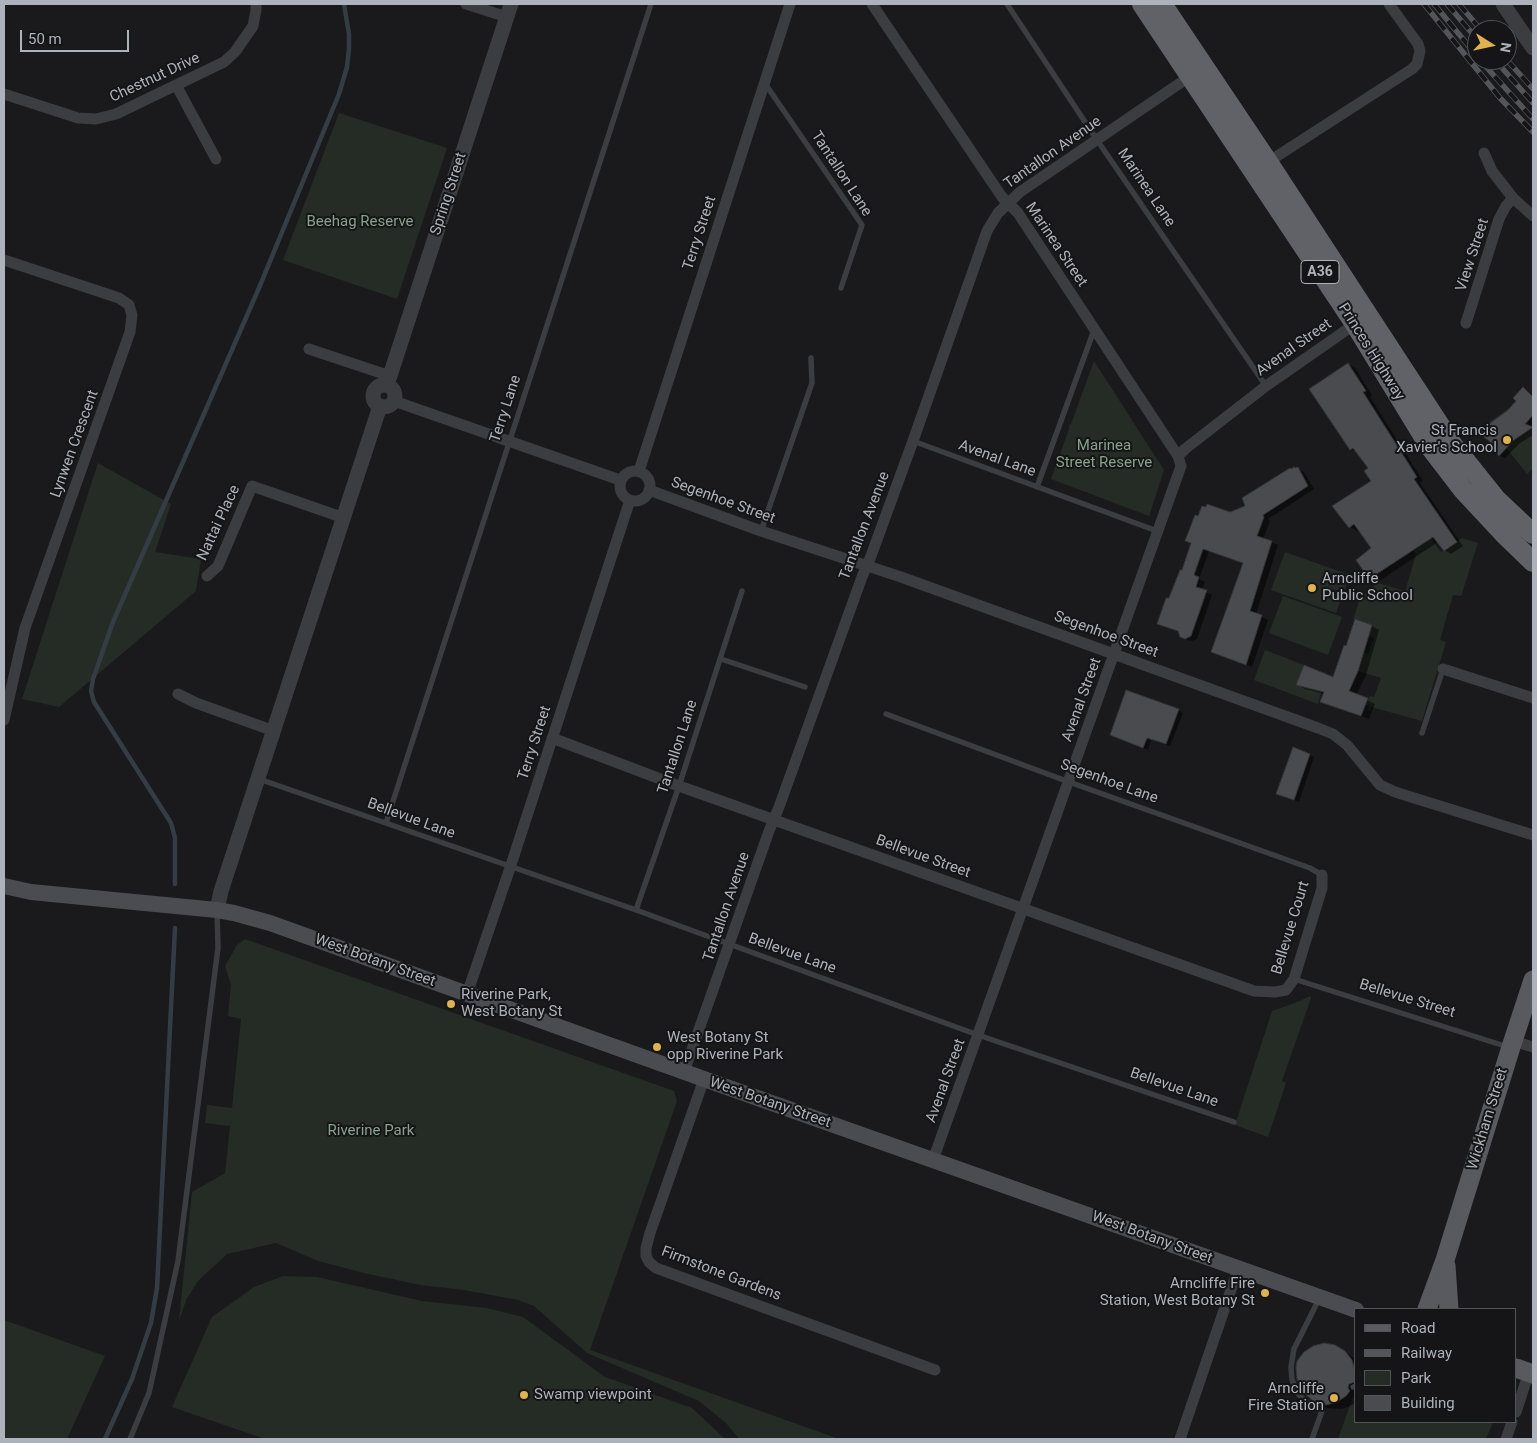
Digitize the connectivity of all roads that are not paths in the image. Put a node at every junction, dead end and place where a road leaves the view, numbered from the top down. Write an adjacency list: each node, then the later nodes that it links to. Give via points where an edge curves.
1 (256, 4): 15 (street, Chestnut Drive, via 253,26 235,52 224,62)
2 (466, 4): 11 (street)
3 (652, 4): 34 (lane, Terry Lane)
4 (790, 4): 14 (street, Terry Street)
5 (872, 4): 22 (street, Marinea Street)
6 (1007, 4): 17 (lane, Marinea Lane)
7 (1142, 4): 13 (highway, Princes Highway / A36)
8 (1162, 4): 20 (highway, Princes Highway / A36)
9 (1389, 4): 20 (street, via 1418,44 1417,64)
10 (1503, 4): 12 (street)
11 (509, 10): 31 (street, Spring Street)
12 (1533, 48)
13 (1189, 77): 17 (street, Tantallon Avenue); 26 (highway, Princes Highway / A36)
14 (764, 82): 25 (lane, Tantallon Lane, via 862,226); 37 (street, Terry Street)
15 (176, 85): 16 (street, Chestnut Drive, via 116,114 96,119 78,118); 19 (street)
16 (4, 94)
17 (1097, 140): 22 (street, Tantallon Avenue, via 1020,192); 32 (lane, Marinea Lane)
18 (1484, 153): 21 (street, via 1492,171)
19 (216, 159)
20 (1268, 162): 45 (highway, Princes Highway / A36, via 1452,444 1496,499)
21 (1513, 198): 23 (street); 27 (street, View Street, via 1499,219)
22 (1009, 203): 28 (street, Marinea Street); 35 (street, Tantallon Avenue, via 987,231)
23 (1533, 216)
24 (4, 260): 57 (street, Lynwen Crescent, via 119,298 129,305 132,315 130,332 25,628)
25 (841, 288)
26 (1355, 324): 32 (street, Avenal Street); 46 (highway, Princes Highway / A36, via 1430,447 1463,490)
27 (1466, 324)
28 (1094, 330): 36 (street, Marinea Street); 39 (lane)
29 (308, 349): 31 (street)
30 (810, 358): 43 (lane, via 812,382)
31 (389, 380): 33 (street, via 376,387 372,394 374,402)
32 (1266, 386): 36 (street, Avenal Street)
33 (387, 404): 34 (street); 42 (street)
34 (509, 441): 38 (street); 65 (lane, Terry Lane)
35 (913, 441): 39 (lane, Avenal Lane); 47 (street, Tantallon Avenue)
36 (1178, 456): 44 (street, Avenal Street, via 1181,466)
37 (639, 471): 38 (street, via 628,472); 40 (street, via 648,479)
38 (620, 480): 41 (street, via 620,490)
39 (1037, 487): 44 (lane, Avenal Lane)
40 (649, 490): 41 (street, via 644,498); 43 (street, Segenhoe Street)
41 (630, 500): 60 (street, Terry Street)
42 (344, 518): 48 (street, Nattai Place, via 252,486 218,566); 58 (street)
43 (761, 531): 47 (street, Segenhoe Street)
44 (1157, 531): 50 (street, Avenal Street)
45 (1533, 534)
46 (1533, 562)
47 (866, 567): 50 (street, Segenhoe Street); 64 (street, Tantallon Avenue)
48 (207, 576)
49 (742, 591): 51 (lane, Tantallon Lane)
50 (1114, 654): 62 (street, Avenal Street); 66 (street, Segenhoe Street, via 1333,734 1357,756 1380,785 1395,792)
51 (721, 658): 53 (lane); 63 (lane, Tantallon Lane)
52 (1443, 668): 55 (street); 59 (lane)
53 (805, 687)
54 (178, 694): 58 (street)
55 (1533, 698)
56 (886, 714): 62 (lane, Segenhoe Lane)
57 (4, 720)
58 (274, 732): 61 (street)
59 (1422, 733)
60 (552, 738): 63 (street, Bellevue Street); 67 (street, Terry Street)
61 (258, 779): 65 (lane, Bellevue Lane); 71 (street)
62 (1069, 782): 68 (lane, Segenhoe Lane); 70 (street, Avenal Street)
63 (679, 786): 64 (street, Bellevue Street); 72 (lane, Tantallon Lane)
64 (774, 818): 70 (street, Bellevue Street); 73 (street, Tantallon Avenue)
65 (386, 823): 67 (lane, Bellevue Lane)
66 (1533, 835)
67 (510, 868): 72 (lane, Bellevue Lane); 77 (street, Terry Street)
68 (1322, 874): 74 (street, Bellevue Court, via 1322,888)
69 (4, 886): 71 (main road, West Botany Street, via 31,892)
70 (1023, 909): 76 (street, Bellevue Street, via 1241,987 1264,992); 78 (street, Avenal Street)
71 (217, 910): 77 (main road, West Botany Street, via 270,923); 95 (lane, via 218,948 178,1261 149,1393)
72 (636, 910): 73 (lane, Bellevue Lane)
73 (730, 945): 78 (lane, Bellevue Lane); 81 (street, Tantallon Avenue)
74 (1294, 979): 76 (street, Bellevue Court); 79 (lane, Bellevue Street)
75 (1533, 980): 79 (main road, Wickham Street)
76 (1286, 990)
77 (467, 994): 81 (main road, West Botany Street)
78 (978, 1035): 83 (lane, Bellevue Lane); 84 (street, Avenal Street)
79 (1512, 1044): 80 (street); 85 (main road, Wickham Street)
80 (1533, 1047)
81 (684, 1072): 82 (main road, West Botany Street)
82 (704, 1079): 84 (main road, West Botany Street); 91 (street, Firmstone Gardens, via 650,1233 646,1256 650,1262 656,1268)
83 (1234, 1122)
84 (933, 1160): 86 (main road, West Botany Street)
85 (1445, 1260): 88 (main road, Wickham Street); 89 (main road, Wickham Street)
86 (1238, 1269): 87 (main road, West Botany Street); 96 (street)
87 (1320, 1297): 90 (main road, West Botany Street); 97 (lane, via 1294,1349 1291,1367 1292,1380 1299,1395 1322,1411)
88 (1427, 1308)
89 (1449, 1308)
90 (1354, 1309)
91 (935, 1370)
92 (1526, 1371): 93 (street)
93 (1517, 1408)
94 (1512, 1423): 98 (street)
95 (130, 1439)
96 (1180, 1439)
97 (1312, 1439)
98 (1506, 1439)

